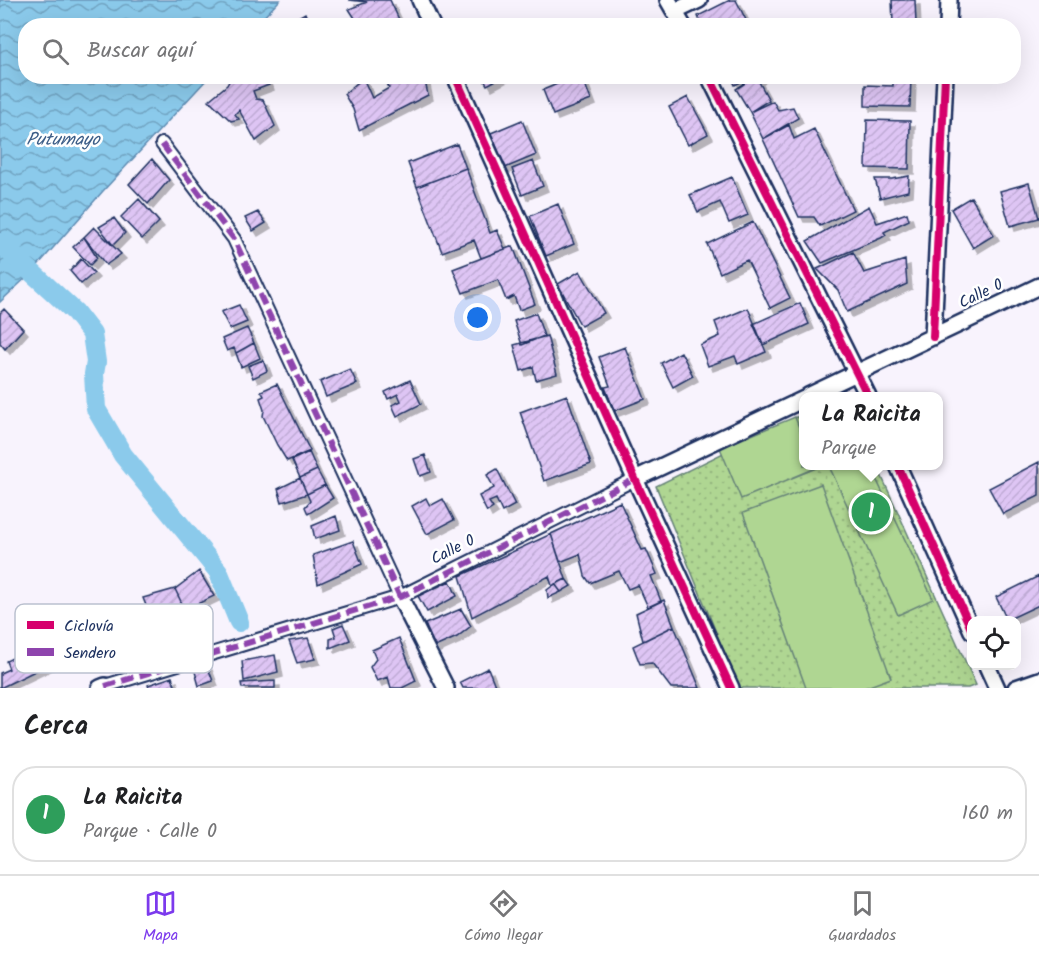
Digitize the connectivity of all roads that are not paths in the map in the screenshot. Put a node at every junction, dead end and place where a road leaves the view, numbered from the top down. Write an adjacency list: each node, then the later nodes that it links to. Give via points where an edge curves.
1 (420, 0): 5 (street)
2 (699, 0): 4 (street)
3 (949, 0): 6 (street)
4 (672, 5)
5 (428, 18)
6 (948, 18)
7 (459, 84): 18 (street)
8 (712, 84): 13 (street)
9 (945, 84): 12 (street)
10 (162, 144): 19 (street, via 234,239)
11 (1039, 286): 12 (street, Calle 0)
12 (933, 337): 13 (street, Calle 0)
13 (857, 373): 14 (street, Calle 0); 15 (street)
14 (817, 392)
15 (866, 392)
16 (799, 401): 18 (street, Calle 0)
17 (900, 470): 20 (street)
18 (635, 479): 19 (street, Calle 0); 27 (street)
19 (400, 597): 21 (street, Calle 0); 26 (street)
20 (967, 620)
21 (213, 653)
22 (989, 670): 28 (street)
23 (148, 673): 25 (street, Calle 0)
24 (1039, 680): 29 (street)
25 (102, 687)
26 (446, 688)
27 (731, 688)
28 (997, 688)
29 (1016, 688)

